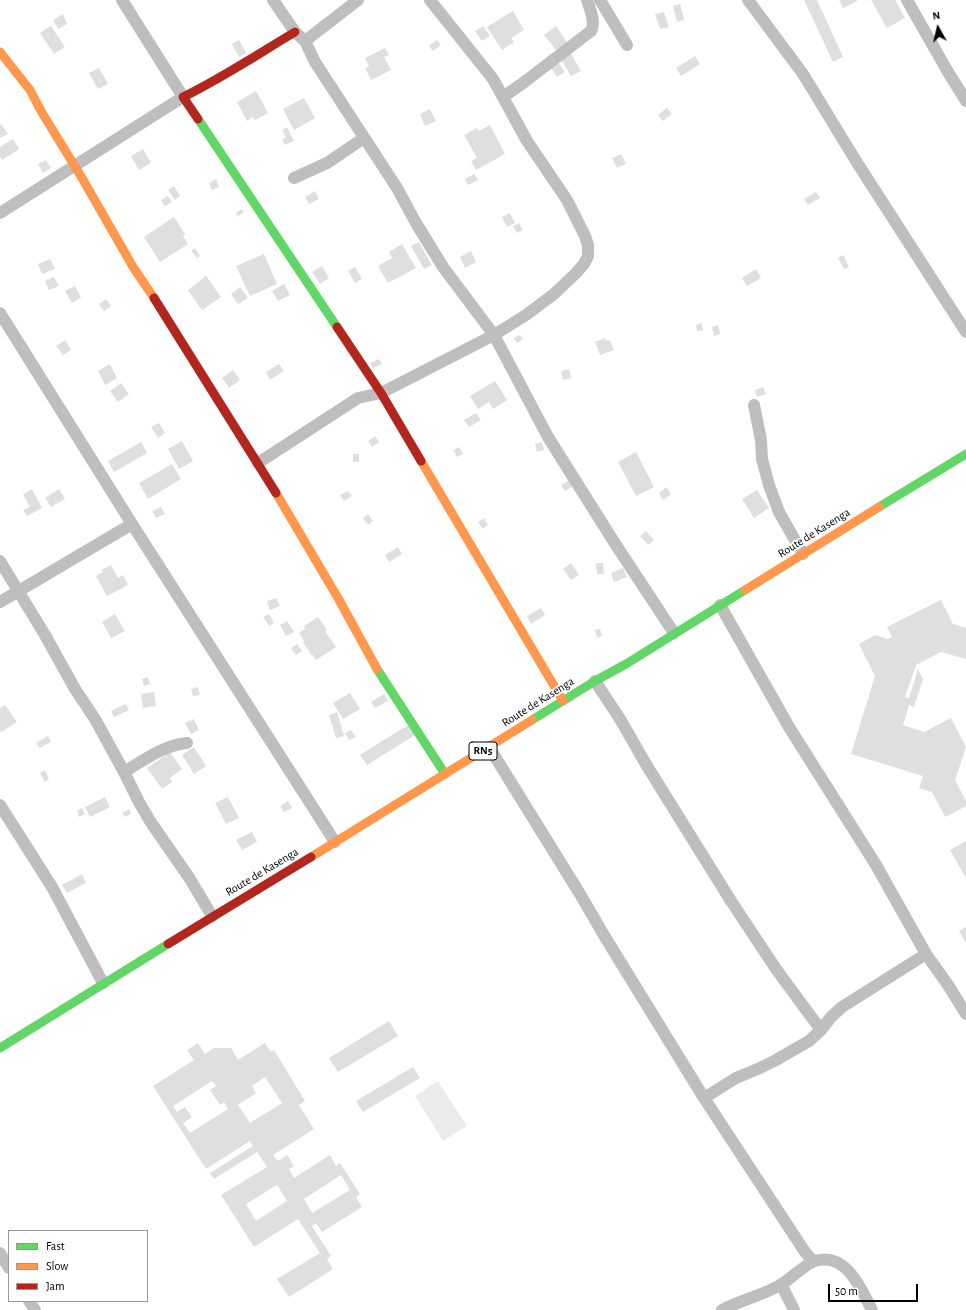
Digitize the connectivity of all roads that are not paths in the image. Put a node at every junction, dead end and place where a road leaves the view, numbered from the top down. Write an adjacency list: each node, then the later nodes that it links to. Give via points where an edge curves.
1 (122, 0): 13 (street)
2 (273, 0): 9 (street)
3 (358, 0): 10 (street)
4 (430, 0): 14 (street, via 492,79)
5 (587, 0): 14 (street, via 594,26 591,31)
6 (600, 0): 11 (street)
7 (748, 0): 21 (street, via 803,74)
8 (907, 0): 15 (street)
9 (295, 32): 10 (street); 13 (main road, via 210,84)
10 (305, 41): 16 (street, via 315,62)
11 (627, 45)
12 (0, 52): 17 (main road, via 30,90)
13 (183, 97): 17 (street); 23 (main road)
14 (503, 97): 22 (street, via 527,141 567,200 585,236 588,256 576,274 554,294)
15 (966, 101)
16 (364, 138): 18 (street, via 327,164); 22 (street, via 443,266)
17 (75, 166): 19 (street); 26 (main road, via 133,267)
18 (294, 178)
19 (0, 213)
20 (0, 313): 27 (street)
21 (966, 332)
22 (494, 335): 23 (street); 33 (street, via 548,437)
23 (381, 393): 26 (street, via 358,398); 35 (main road)
24 (754, 405): 28 (street, via 769,486 779,512)
25 (966, 454): 28 (main road, Route de Kasenga / RN5)
26 (258, 463): 39 (main road, via 375,666)
27 (132, 524): 30 (street); 41 (street)
28 (803, 554): 32 (main road, Route de Kasenga / RN5)
29 (0, 561): 30 (street)
30 (18, 590): 31 (street); 38 (street)
31 (0, 602)
32 (720, 605): 33 (main road, Route de Kasenga / RN5); 43 (street, via 789,727 876,865)
33 (674, 633): 34 (main road, Route de Kasenga / RN5)
34 (595, 681): 35 (main road, Route de Kasenga / RN5); 46 (street, via 731,901 776,969)
35 (563, 701): 37 (main road, Route de Kasenga / RN5)
36 (187, 743): 38 (street, via 157,751)
37 (489, 747): 39 (main road, Route de Kasenga / RN5); 48 (street)
38 (124, 772): 42 (street, via 150,821 186,872)
39 (445, 774): 41 (main road, Route de Kasenga / RN5)
40 (0, 805): 44 (street, via 52,887)
41 (335, 842): 42 (main road, Route de Kasenga / RN5)
42 (212, 916): 44 (main road, Route de Kasenga / RN5)
43 (926, 954): 45 (street); 46 (street, via 842,1007)
44 (103, 983): 47 (main road, Route de Kasenga / RN5)
45 (966, 1014)
46 (821, 1030): 48 (street, via 809,1041 776,1060 736,1078)
47 (0, 1048)
48 (704, 1098): 50 (street)
49 (0, 1253): 51 (street)
50 (813, 1261): 52 (street); 55 (street, via 835,1261 844,1266)
51 (8, 1266)
52 (781, 1284): 53 (street); 54 (street)
53 (722, 1310)
54 (794, 1310)
55 (872, 1310)

